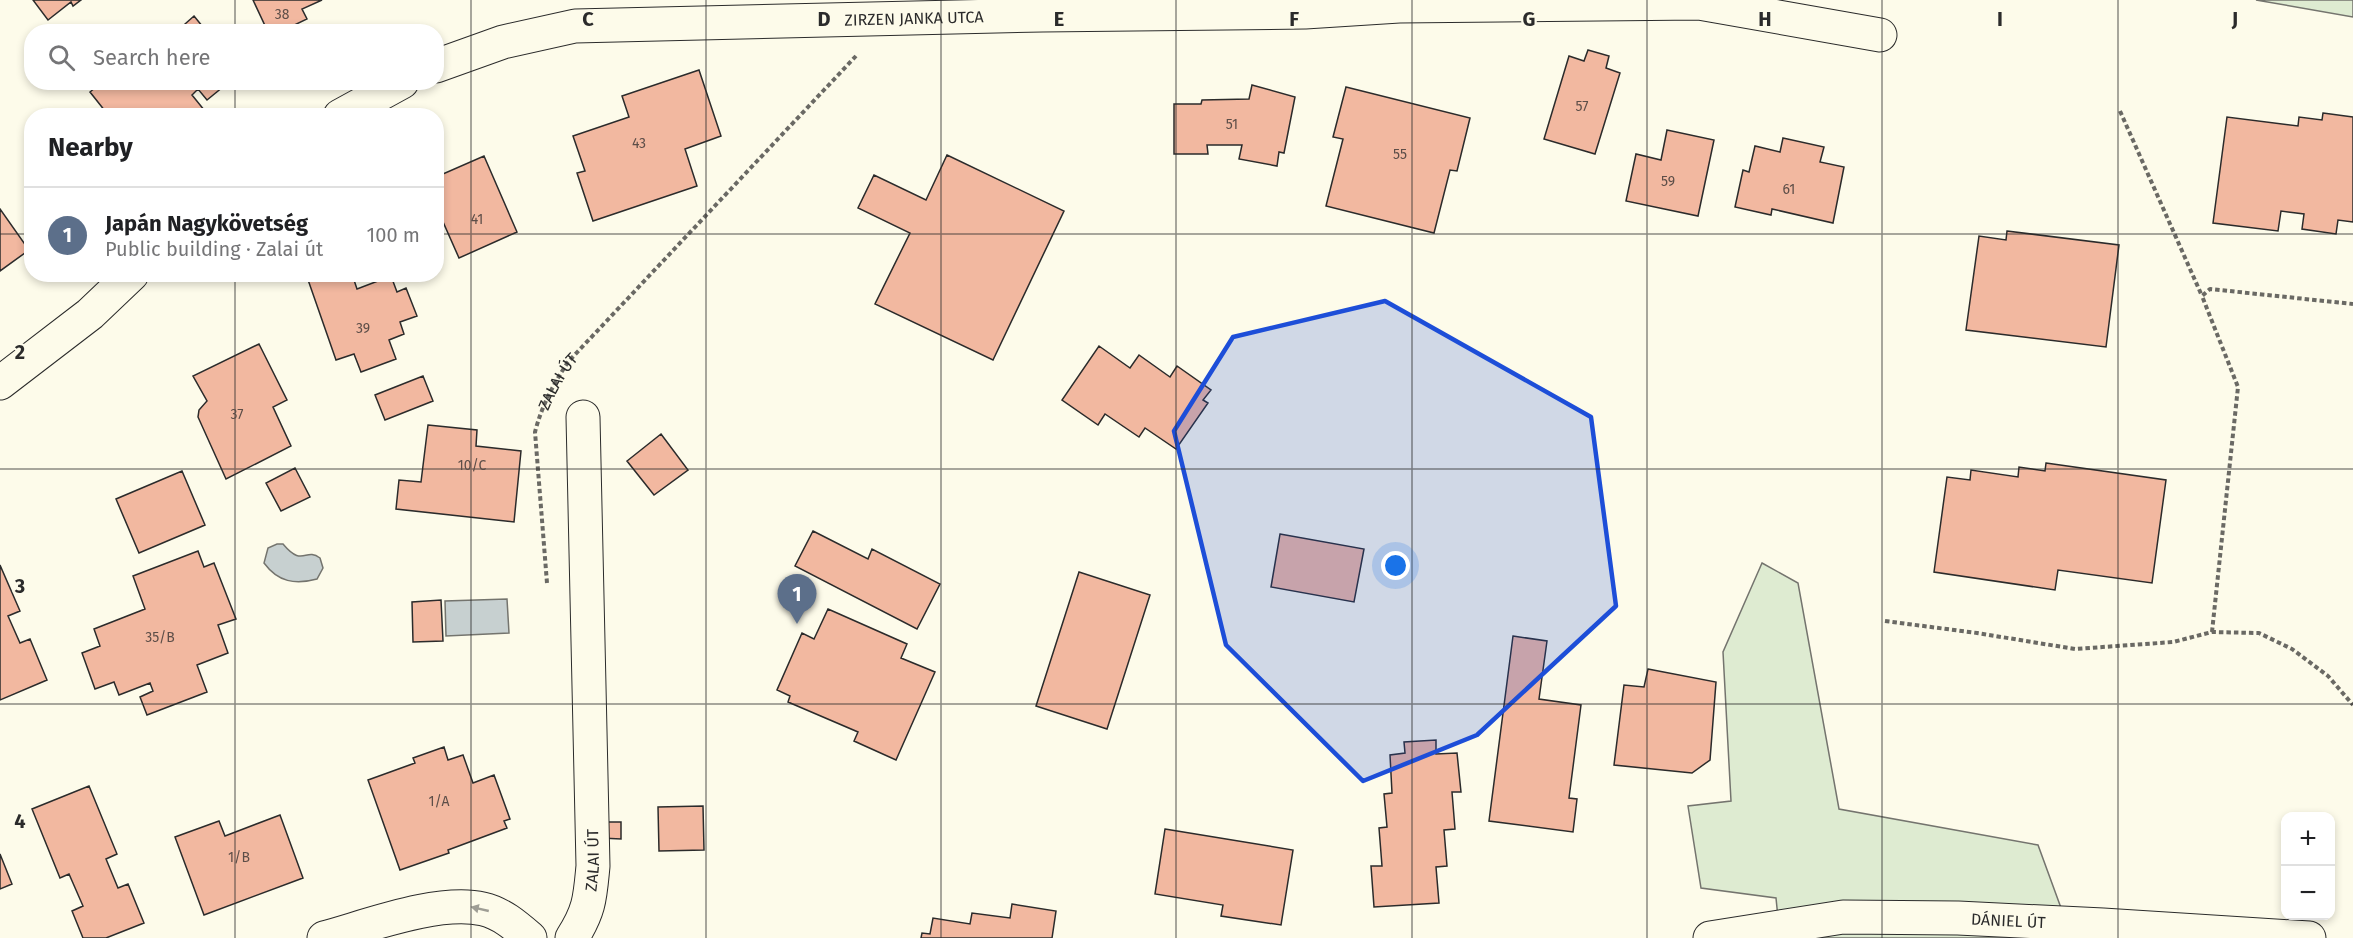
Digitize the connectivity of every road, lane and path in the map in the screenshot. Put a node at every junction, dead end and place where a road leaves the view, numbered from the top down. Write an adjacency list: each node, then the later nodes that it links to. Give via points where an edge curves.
1 (1410, 3): 2 (street, ZIRZEN JANKA UTCA, via 1305,12); 3 (street, ZIRZEN JANKA UTCA, via 1699,3)
2 (888, 20): 4 (street, ZIRZEN JANKA UTCA, via 575,26 503,42); 13 (path, ZALAI ÚT, via 568,362 550,388 535,432)
3 (1880, 35)
4 (444, 63)
5 (387, 90): 6 (street)
6 (355, 108)
7 (2120, 111): 9 (path)
8 (124, 282): 11 (street, via 90,314)
9 (2202, 296): 10 (path, via 2210,289); 15 (path, via 2238,387)
10 (2353, 304)
11 (0, 383)
12 (583, 417): 19 (street, ZALAI ÚT, via 593,866 589,905)
13 (547, 584)
14 (1885, 621): 15 (path, via 2075,649 2173,642)
15 (2212, 632): 16 (path, via 2259,633 2292,649 2328,676)
16 (2353, 705)
17 (324, 938): 18 (street, one-way to 17, via 510,921 485,909 461,906 420,912)
18 (530, 938)
19 (572, 938)
20 (1710, 938): 21 (street, DÁNIEL ÚT, via 1843,917 2103,924)
21 (2309, 938)

